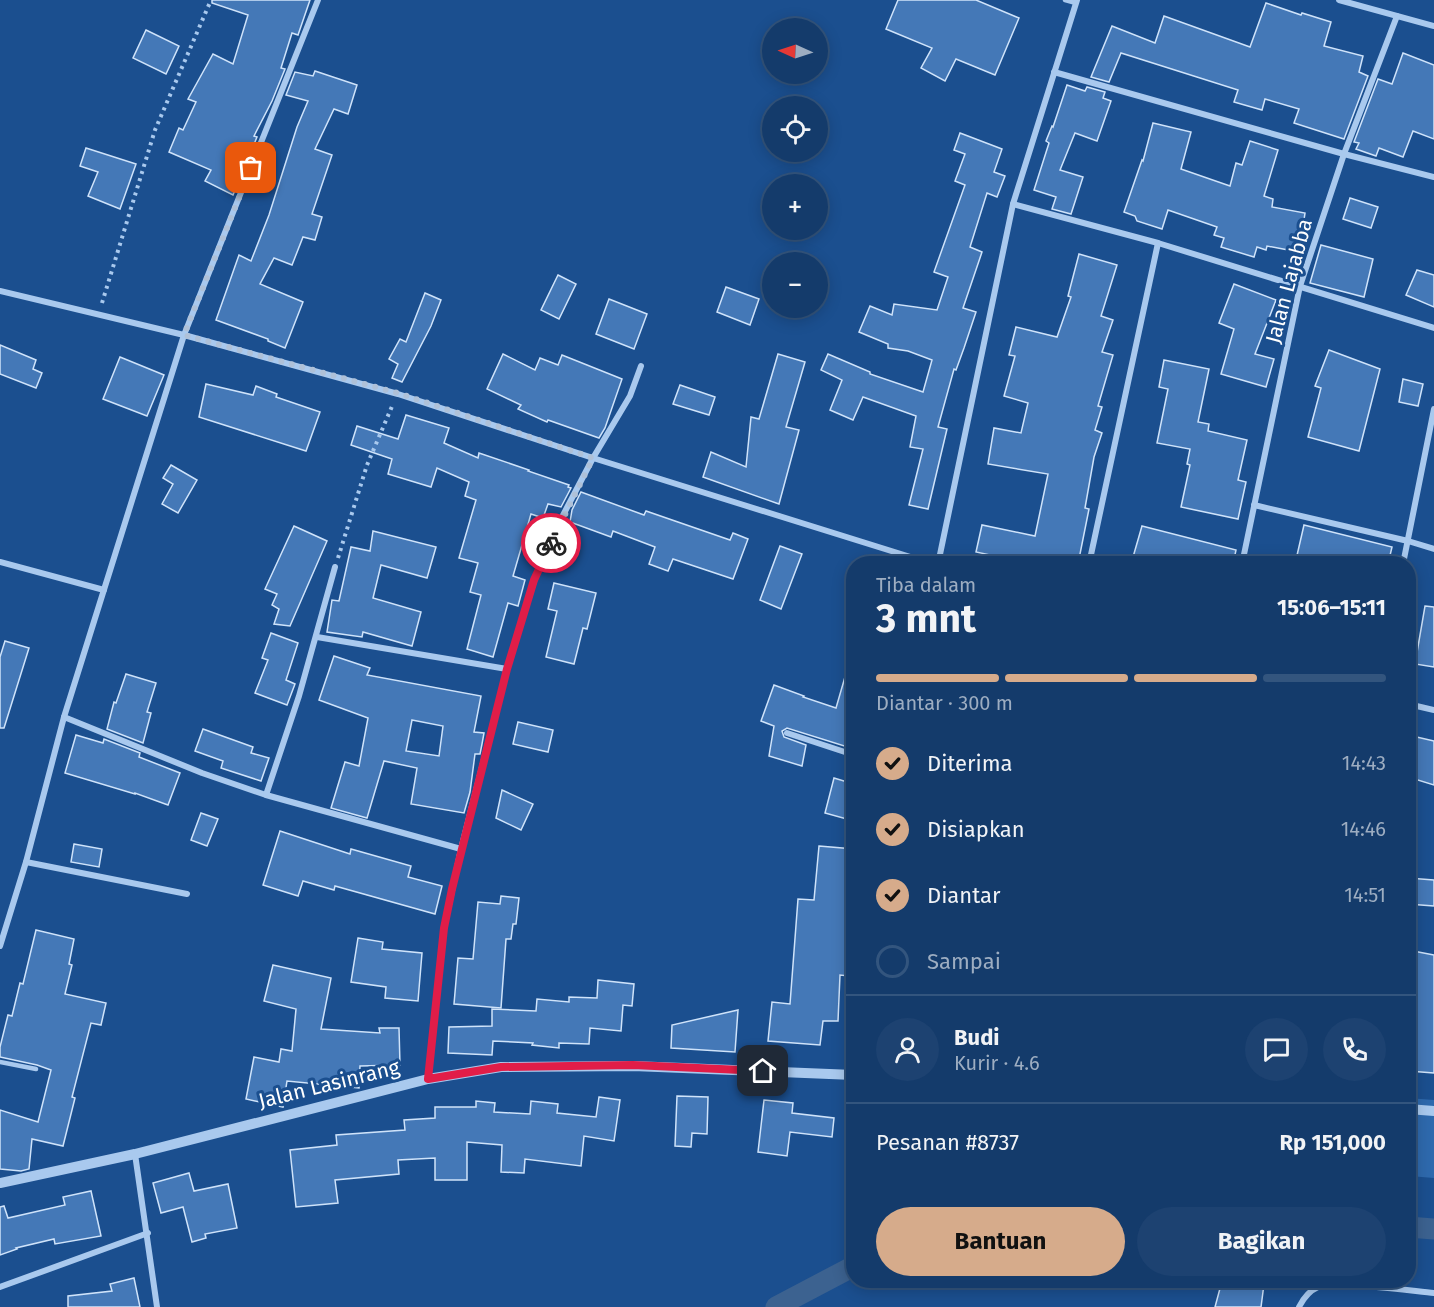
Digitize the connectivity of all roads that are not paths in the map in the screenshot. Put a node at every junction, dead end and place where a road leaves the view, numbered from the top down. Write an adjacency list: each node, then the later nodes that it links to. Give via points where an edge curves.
1 (318, 0): 15 (street)
2 (1065, 0): 4 (lane)
3 (1339, 0): 5 (street)
4 (1076, 2): 7 (street)
5 (1397, 16): 6 (street); 8 (street, Jalan Lajabba)
6 (1434, 26)
7 (1054, 72): 8 (street); 10 (street)
8 (1344, 154): 9 (street); 12 (street, Jalan Lajabba)
9 (1434, 177)
10 (1013, 204): 11 (street); 23 (street)
11 (1158, 243): 12 (street); 24 (street)
12 (1299, 286): 14 (street); 19 (street, Jalan Lajabba)
13 (0, 291): 15 (street)
14 (1434, 328)
15 (184, 335): 18 (street, via 398,393); 29 (street)
16 (641, 366): 18 (street, via 625,406)
17 (1434, 409): 20 (street)
18 (593, 458): 22 (street); 31 (street, via 534,580)
19 (1254, 505): 20 (street); 25 (street, Jalan Lajabba)
20 (1408, 541): 21 (street); 26 (street)
21 (1434, 549)
22 (907, 556)
23 (940, 556)
24 (1091, 556)
25 (1244, 556)
26 (1405, 556)
27 (0, 562): 29 (street)
28 (335, 567): 30 (street)
29 (104, 590): 34 (street)
30 (317, 637): 31 (street); 37 (street)
31 (507, 669): 38 (street)
32 (1416, 706): 33 (street)
33 (1434, 710)
34 (64, 717): 37 (street); 39 (street)
35 (787, 733): 36 (street)
36 (846, 752)
37 (266, 795): 38 (street)
38 (461, 849): 45 (street, via 444,928)
39 (26, 862): 40 (street); 41 (street)
40 (187, 894)
41 (0, 946)
42 (0, 1062): 43 (lane)
43 (36, 1070)
44 (846, 1075): 45 (street, Jalan Lasinrang, via 633,1065 501,1067)
45 (428, 1079): 48 (street, Jalan Lasinrang)
46 (1416, 1110): 47 (street)
47 (1434, 1111)
48 (135, 1154): 49 (street, Jalan Lasinrang); 50 (street)
49 (0, 1183)
50 (148, 1233): 51 (street); 55 (street)
51 (0, 1287)
52 (1316, 1288): 56 (street)
53 (1378, 1288): 54 (street)
54 (1434, 1293)
55 (157, 1307)
56 (1299, 1307)

